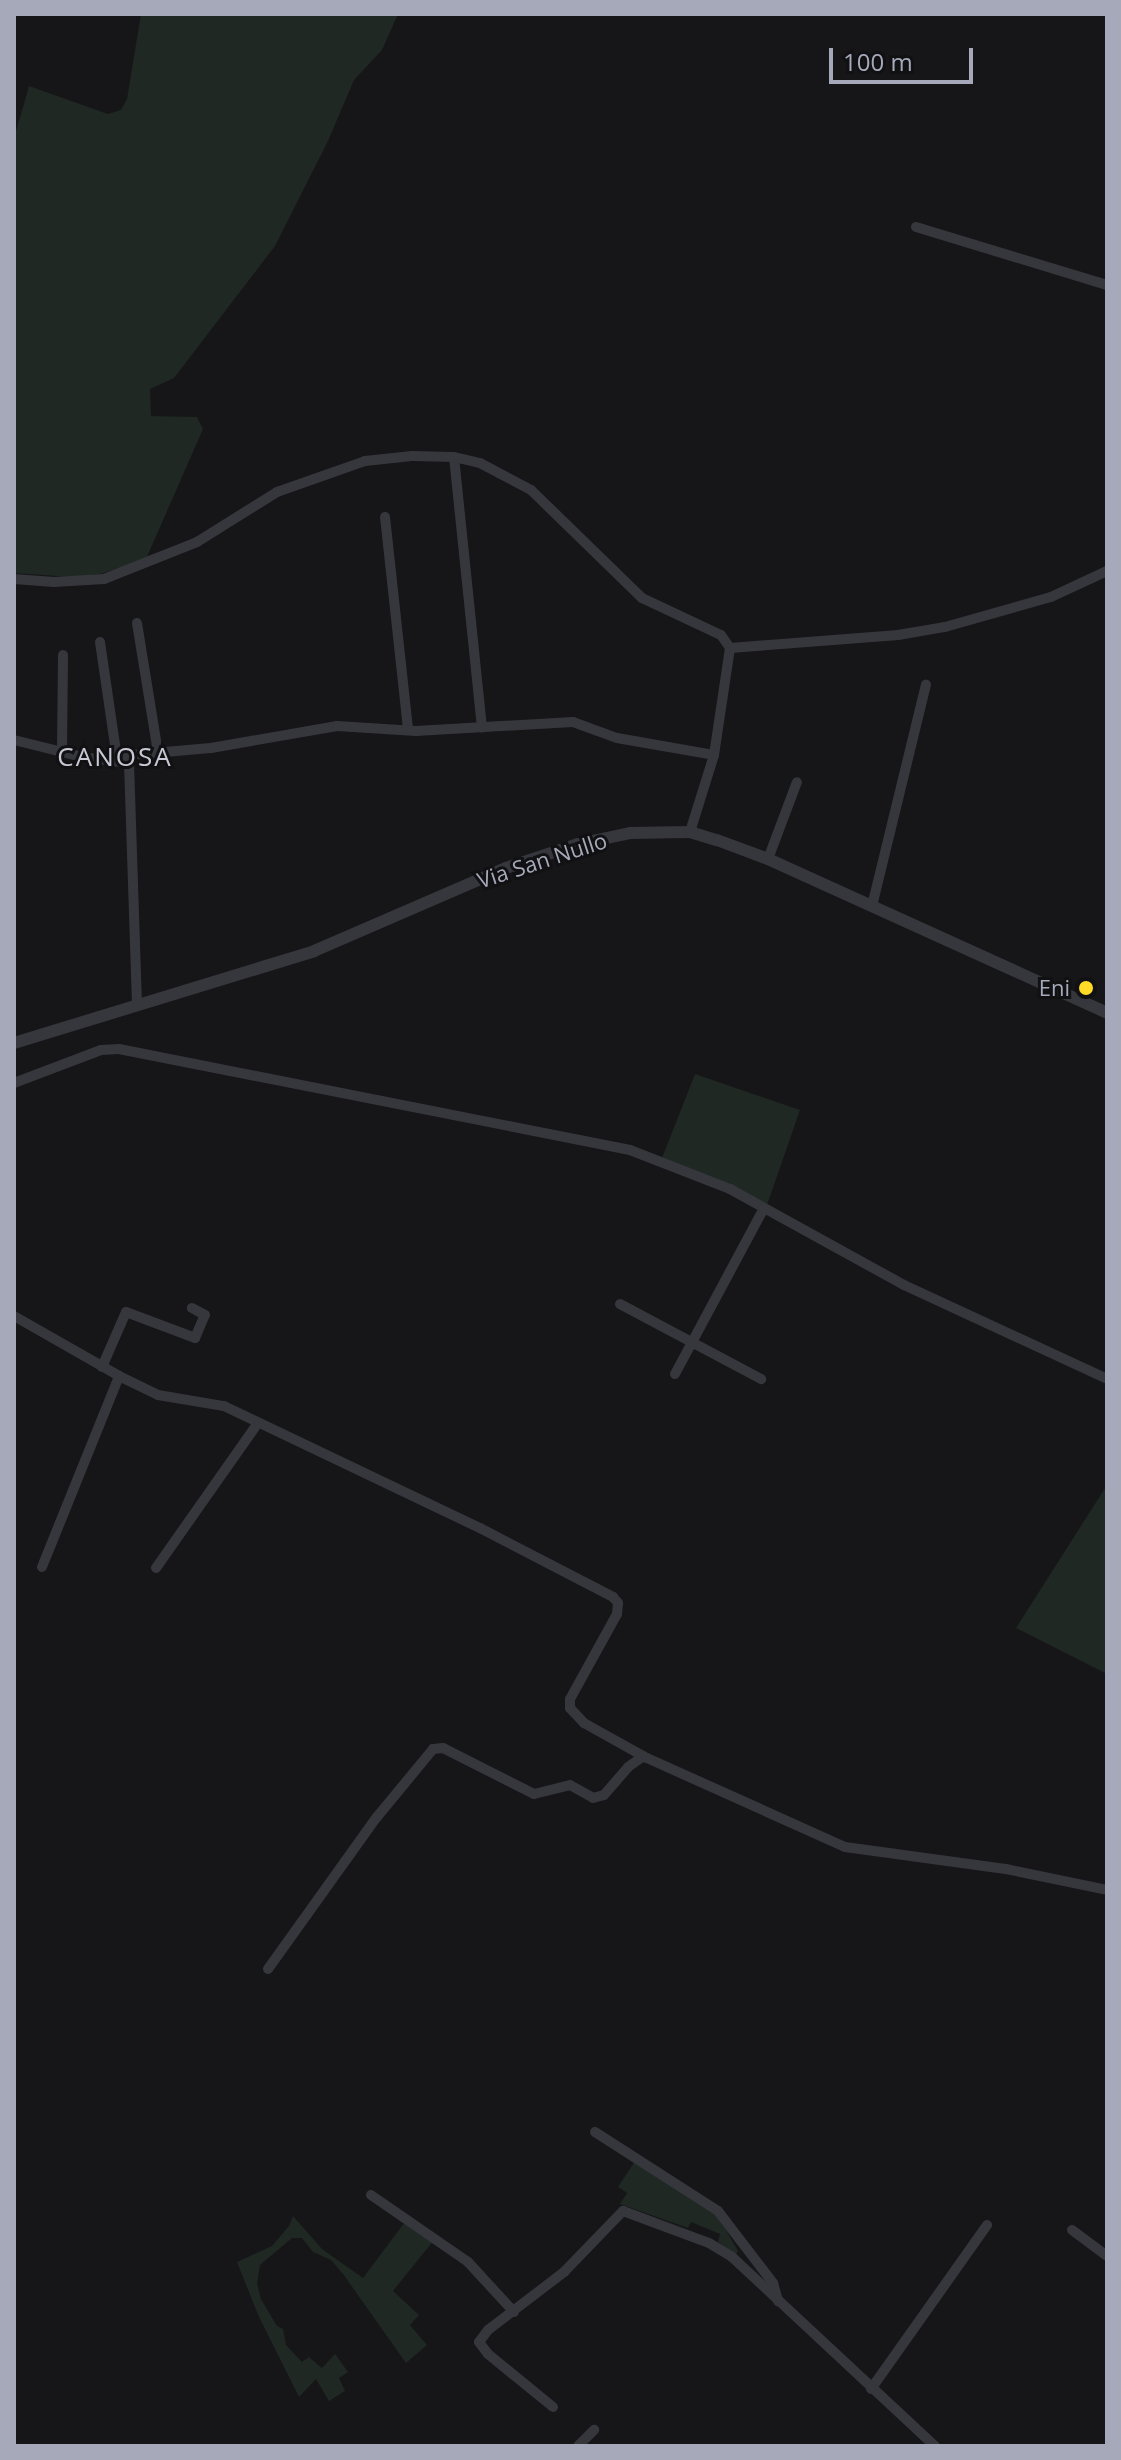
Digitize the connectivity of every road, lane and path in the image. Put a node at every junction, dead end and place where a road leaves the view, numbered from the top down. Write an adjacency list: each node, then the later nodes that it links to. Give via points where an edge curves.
1 (916, 227): 2 (street)
2 (1107, 285)
3 (454, 457): 6 (street, via 365,461 314,477 277,492 197,542 104,579); 9 (street, via 480,463 531,490 630,589 721,635); 12 (street)
4 (385, 517): 13 (street)
5 (1107, 571): 9 (street, via 1051,597 945,627)
6 (14, 579)
7 (137, 623): 16 (street)
8 (100, 642): 18 (street)
9 (730, 648): 17 (street)
10 (63, 655): 15 (street)
11 (926, 685): 22 (street)
12 (482, 728): 13 (street); 17 (street, via 573,722 617,738)
13 (408, 729): 16 (street, via 337,726)
14 (14, 740): 15 (street)
15 (62, 752): 18 (street)
16 (158, 752): 18 (street)
17 (714, 755): 20 (street)
18 (117, 759): 23 (street, via 131,767)
19 (797, 782): 21 (street)
20 (690, 832): 21 (street, Via San Nullo); 23 (street, Via San Nullo, via 630,833 578,844 506,868 314,951)
21 (768, 859): 22 (street, Via San Nullo)
22 (872, 906): 24 (street, Via San Nullo)
23 (137, 1005): 25 (street, Via San Nullo)
24 (1107, 1013)
25 (14, 1043)
26 (14, 1083): 27 (street, via 101,1050 119,1049 603,1143 676,1166)
27 (764, 1208): 31 (street); 36 (street, via 904,1285)
28 (620, 1304): 31 (street)
29 (192, 1308): 32 (street, via 205,1315 195,1338 126,1312)
30 (14, 1316): 32 (street)
31 (692, 1342): 33 (street); 35 (street)
32 (102, 1367): 34 (street)
33 (675, 1374)
34 (119, 1376): 37 (street, via 158,1395 224,1406); 38 (street)
35 (761, 1379)
36 (1107, 1379)
37 (258, 1423): 39 (street); 40 (street, via 613,1597 617,1614 577,1685 570,1708 584,1723)
38 (42, 1567)
39 (156, 1568)
40 (644, 1756): 41 (street, via 845,1847 1006,1869); 42 (street, via 604,1795 593,1798 570,1785 534,1794 443,1748 433,1749)
41 (1107, 1890)
42 (268, 1969)
43 (595, 2132): 48 (street, via 718,2211 773,2283)
44 (371, 2195): 49 (street, via 468,2262)
45 (987, 2225): 50 (street)
46 (1072, 2230): 47 (street)
47 (1107, 2256)
48 (779, 2303): 49 (street, via 731,2256 709,2243 623,2211 564,2272); 50 (street)
49 (514, 2312): 51 (street, via 479,2342)
50 (871, 2389): 54 (street)
51 (553, 2407)
52 (594, 2430): 53 (street)
53 (578, 2446)
54 (935, 2446)

